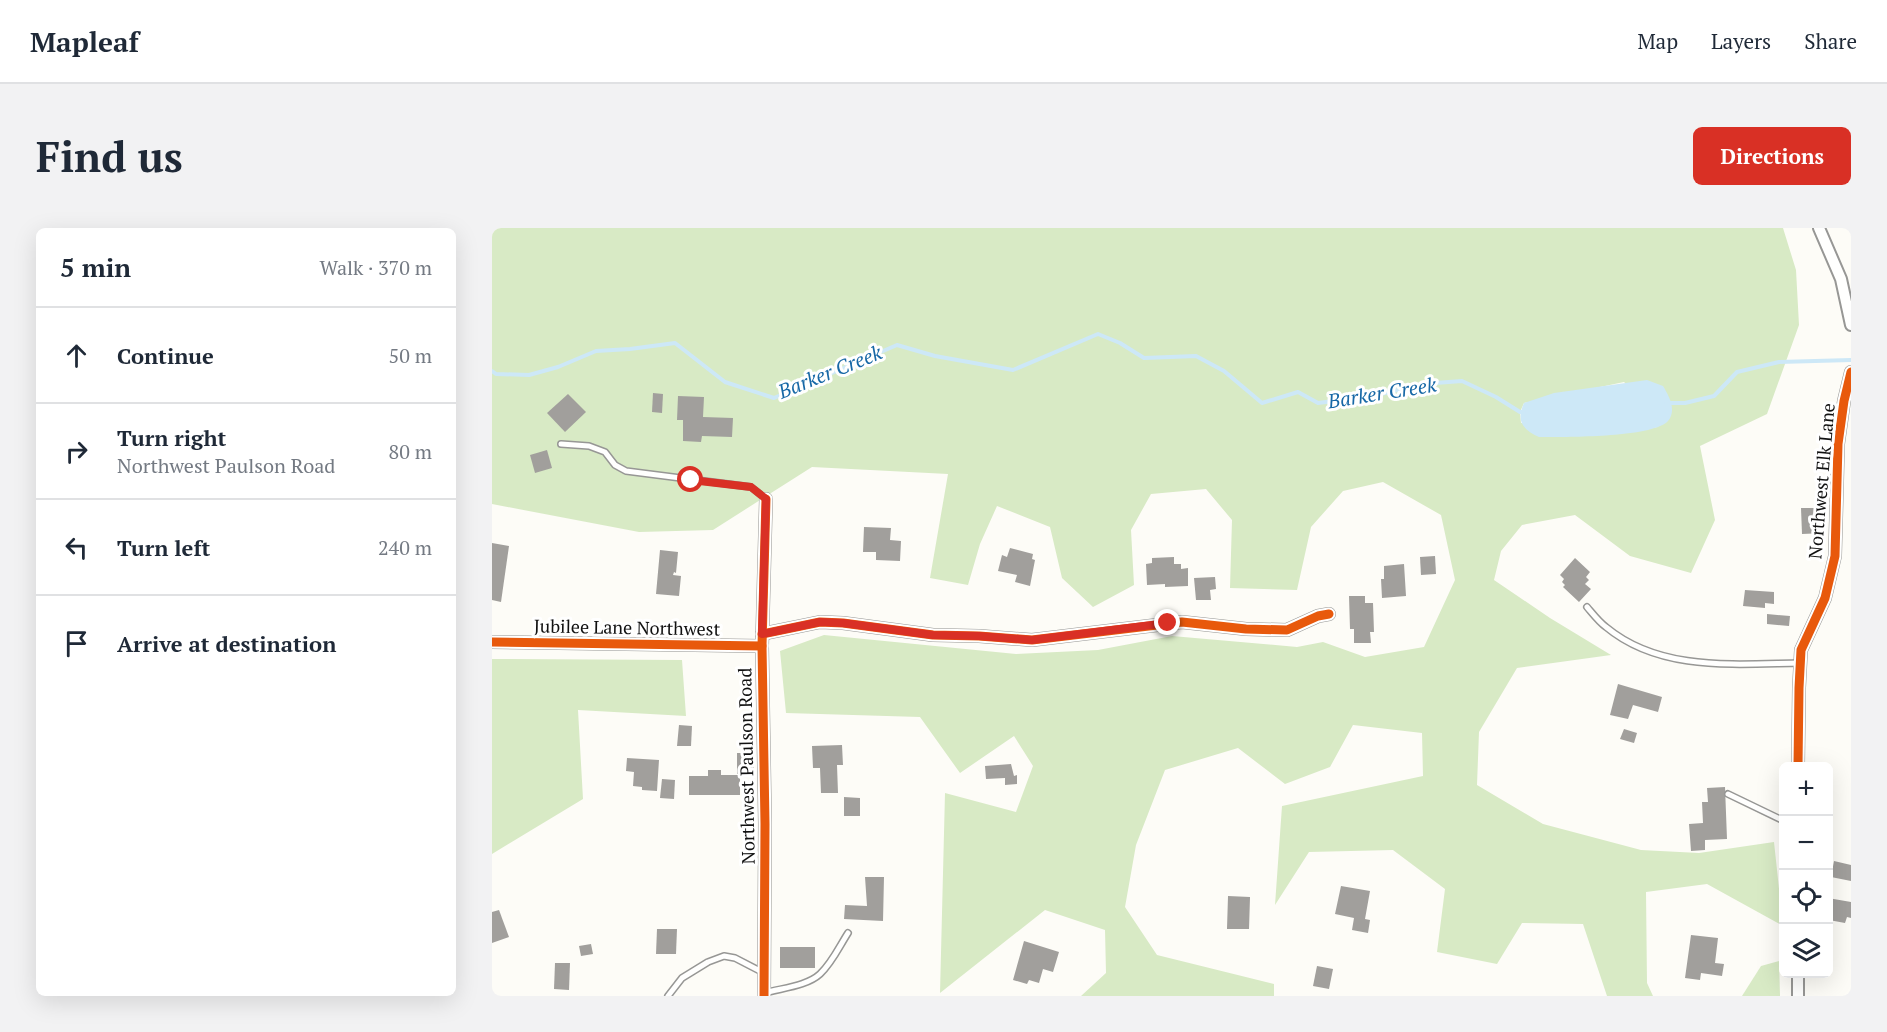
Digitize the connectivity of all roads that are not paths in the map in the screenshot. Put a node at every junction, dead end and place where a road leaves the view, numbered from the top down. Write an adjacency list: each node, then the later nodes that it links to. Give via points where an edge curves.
1 (1819, 228): 2 (street, via 1841,279)
2 (1851, 325)
3 (1851, 372): 11 (street, Northwest Elk Lane, via 1838,444 1835,556 1825,598 1801,650)
4 (561, 444): 5 (lane, via 589,446 605,452 626,471 751,487)
5 (766, 499): 8 (street, Northwest Paulson Road)
6 (1587, 607): 11 (lane, via 1606,627 1659,655 1708,664)
7 (1329, 614): 8 (street, via 1287,630 1182,622 1032,640 933,635 820,622)
8 (762, 634): 10 (street, Northwest Paulson Road)
9 (492, 642): 10 (street, Jubilee Lane Northwest)
10 (762, 646): 16 (street, Northwest Paulson Road)
11 (1800, 663): 12 (street, Northwest Elk Lane)
12 (1798, 762)
13 (1728, 794): 14 (lane)
14 (1779, 819)
15 (848, 933): 18 (lane, via 818,976)
16 (764, 973): 18 (street, Northwest Paulson Road); 19 (lane, via 724,956 682,978)
17 (1798, 978): 20 (street)
18 (763, 994)
19 (668, 996)
20 (1798, 996)

